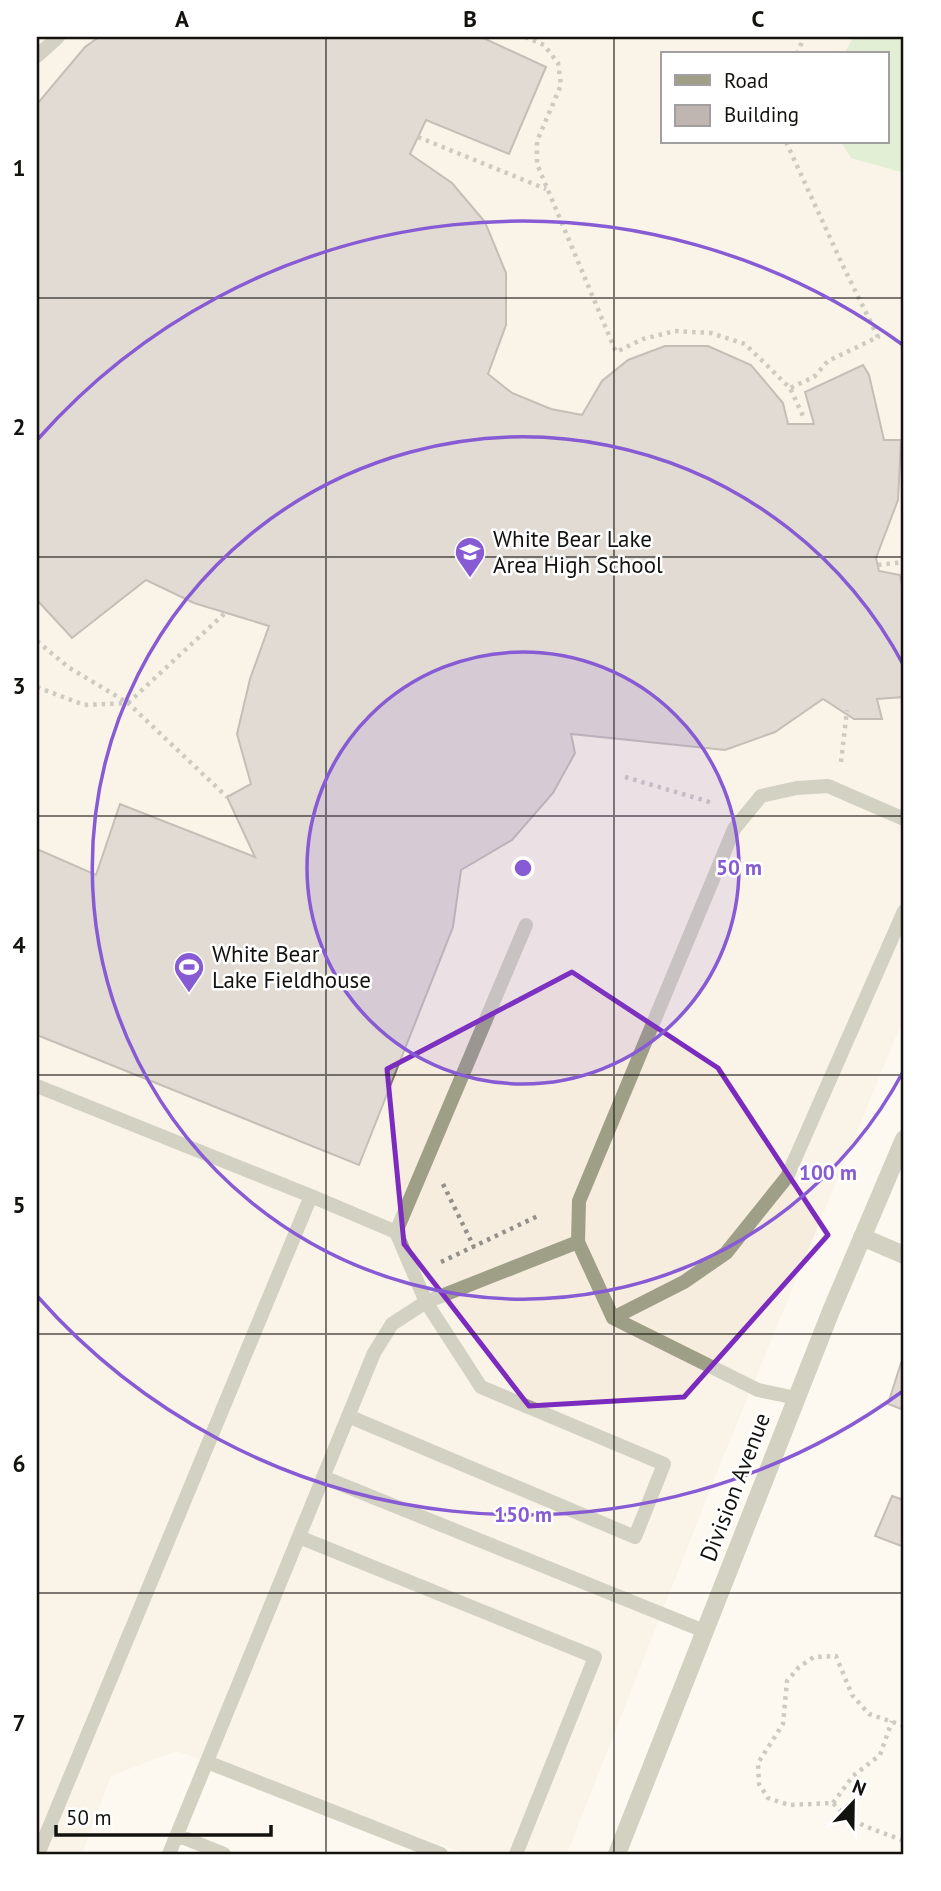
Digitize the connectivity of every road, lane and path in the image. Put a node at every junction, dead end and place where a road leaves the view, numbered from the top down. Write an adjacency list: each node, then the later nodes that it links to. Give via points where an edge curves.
1 (58, 37): 3 (lane)
2 (525, 37): 6 (path, via 544,45 558,63 561,85 537,141 537,164)
3 (37, 56)
4 (418, 138): 6 (path)
5 (787, 144): 7 (path, via 878,337 828,361 814,377)
6 (547, 190): 7 (path, via 616,352 643,338 675,331 711,333 745,344)
7 (790, 388): 8 (path)
8 (804, 418)
9 (904, 562): 10 (path)
10 (878, 565)
11 (225, 612): 14 (path)
12 (37, 641): 14 (path, via 68,667)
13 (37, 687): 14 (path, via 84,705)
14 (128, 704): 18 (path)
15 (847, 710): 16 (path)
16 (841, 762)
17 (625, 777): 19 (path)
18 (227, 797)
19 (712, 803)
20 (904, 819): 30 (lane, via 828,786 761,796 737,825 579,1201)
21 (904, 911): 35 (lane, via 787,1177 726,1253 684,1282)
22 (526, 925): 28 (lane)
23 (37, 1086): 26 (lane)
24 (904, 1139): 29 (street, Division Avenue)
25 (443, 1184): 31 (path)
26 (311, 1196): 28 (lane); 47 (lane)
27 (540, 1215): 31 (path)
28 (396, 1232): 34 (lane)
29 (862, 1237): 32 (street); 36 (street, Division Avenue)
30 (578, 1242): 34 (lane); 35 (lane)
31 (474, 1247): 33 (path)
32 (904, 1255)
33 (441, 1262)
34 (426, 1302): 37 (lane, via 392,1324 374,1353); 37 (lane, via 481,1387 664,1464 635,1536)
35 (613, 1318): 36 (lane, via 758,1390)
36 (796, 1398): 40 (street, Division Avenue)
37 (348, 1416): 38 (lane)
38 (323, 1477): 39 (lane); 40 (lane)
39 (299, 1537): 43 (lane); 51 (lane, via 595,1657)
40 (704, 1631): 52 (street, Division Avenue)
41 (892, 1721): 42 (path); 44 (path, via 880,1755 853,1776); 44 (path, via 869,1714 852,1696 836,1656 814,1657 787,1681 783,1724 758,1763 759,1784 768,1798 789,1805)
42 (904, 1726)
43 (207, 1762): 45 (lane); 50 (lane)
44 (833, 1803): 46 (path, via 863,1827)
45 (177, 1835): 48 (lane); 49 (lane)
46 (904, 1841)
47 (38, 1854)
48 (169, 1854)
49 (224, 1854)
50 (440, 1854)
51 (516, 1854)
52 (617, 1854)

